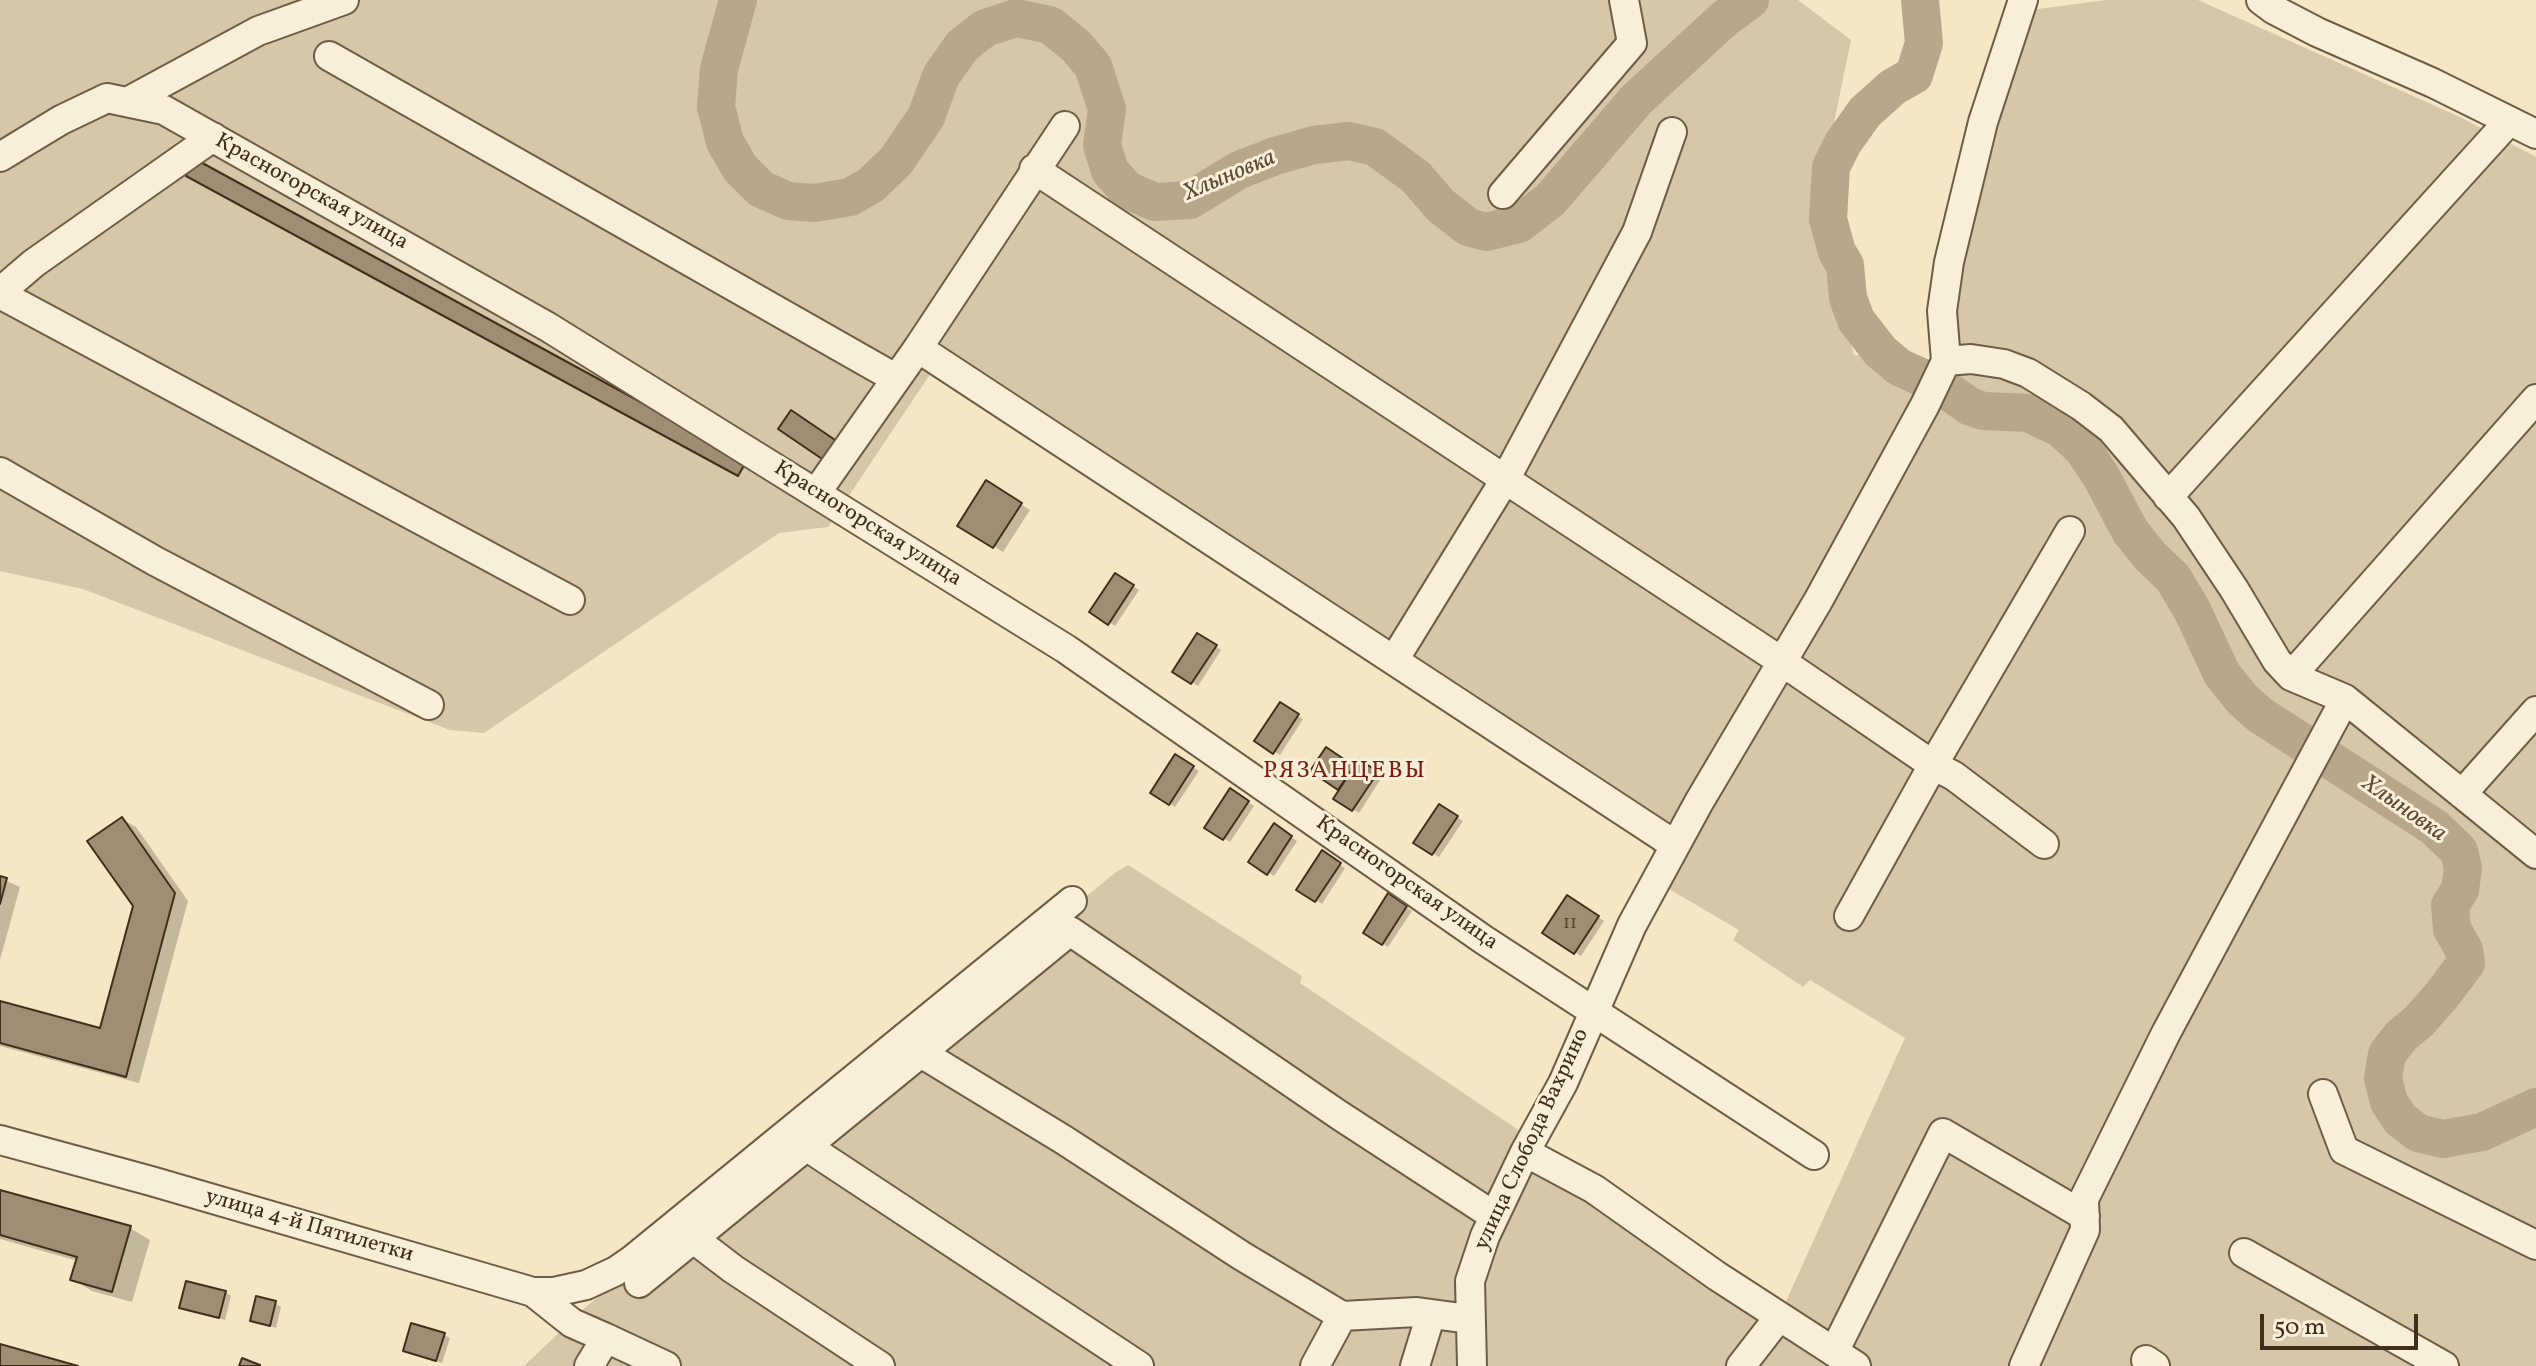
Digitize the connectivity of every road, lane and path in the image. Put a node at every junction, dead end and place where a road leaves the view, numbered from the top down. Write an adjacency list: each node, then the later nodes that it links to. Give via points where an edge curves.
1 (344, 0): 6 (street, via 258,31)
2 (1624, 0): 14 (street, via 1632,43)
3 (2023, 0): 17 (street, via 1983,122 1949,262 1942,311)
4 (2261, 0): 7 (street, via 2317,32)
5 (329, 56): 18 (street)
6 (117, 100): 11 (street, Красногорская улица, via 164,110); 12 (street, via 61,120)
7 (2509, 121): 10 (street); 23 (street)
8 (1065, 126): 13 (street)
9 (1672, 132): 21 (street, via 1637,232)
10 (2536, 134)
11 (213, 137): 15 (street, via 34,263); 22 (street, Красногорская улица, via 548,327)
12 (0, 157)
13 (1034, 169): 16 (street); 21 (street)
14 (1503, 194)
15 (0, 293): 25 (street)
16 (918, 348): 18 (street); 26 (street)
17 (1946, 361): 23 (street, via 2004,364 2050,386 2111,429); 27 (street, улица Слобода Вахрино)
18 (895, 378): 22 (street)
19 (2536, 399): 28 (street)
20 (0, 472): 30 (street, via 155,561)
21 (1506, 478): 26 (street); 27 (street)
22 (816, 493): 39 (street, Красногорская улица, via 1066,649 1484,940)
23 (2168, 497): 28 (street)
24 (2070, 531): 32 (street)
25 (570, 600)
26 (1394, 660): 35 (street)
27 (1781, 661): 32 (street); 35 (street, улица Слобода Вахрино)
28 (2291, 676): 29 (street)
29 (2345, 699): 33 (street); 47 (street, via 2159,1047 2084,1199)
30 (429, 705)
31 (2536, 711): 33 (street)
32 (1933, 765): 34 (street); 38 (street)
33 (2462, 794): 36 (street)
34 (2044, 844)
35 (1675, 845): 39 (street, улица Слобода Вахрино)
36 (2536, 854)
37 (1072, 901): 52 (street, via 632,1260 586,1285)
38 (1849, 916)
39 (1594, 1010): 44 (street, улица Слобода Вахрино, via 1563,1083); 45 (street, Красногорская улица)
40 (921, 1053): 43 (street); 46 (street, via 1070,931); 54 (street)
41 (2323, 1094): 49 (street, via 2344,1150)
42 (0, 1140): 52 (street, улица 4-й Пятилетки)
43 (806, 1146): 48 (street); 62 (street)
44 (1525, 1152): 46 (street, улица Слобода Вахрино); 55 (street, via 1594,1189)
45 (1814, 1155)
46 (1494, 1216): 56 (street, улица Слобода Вахрино, via 1470,1281)
47 (2085, 1216): 58 (street, via 1943,1133); 67 (street, via 2085,1230)
48 (695, 1240): 51 (street); 61 (street)
49 (2536, 1245)
50 (2244, 1253): 68 (street)
51 (639, 1283)
52 (533, 1292): 57 (street, улица 4-й Пятилетки, via 572,1323)
53 (1431, 1314): 54 (street); 56 (street); 64 (street)
54 (1342, 1316): 63 (street)
55 (1779, 1317): 58 (street); 66 (street)
56 (1469, 1319): 65 (street, улица Слобода Вахрино)
57 (606, 1338): 59 (street); 60 (street, улица 4-й Пятилетки)
58 (1845, 1359)
59 (589, 1366)
60 (666, 1366)
61 (880, 1366)
62 (1139, 1366)
63 (1315, 1366)
64 (1415, 1366)
65 (1472, 1366)
66 (1741, 1366)
67 (2024, 1366)
68 (2444, 1366)

